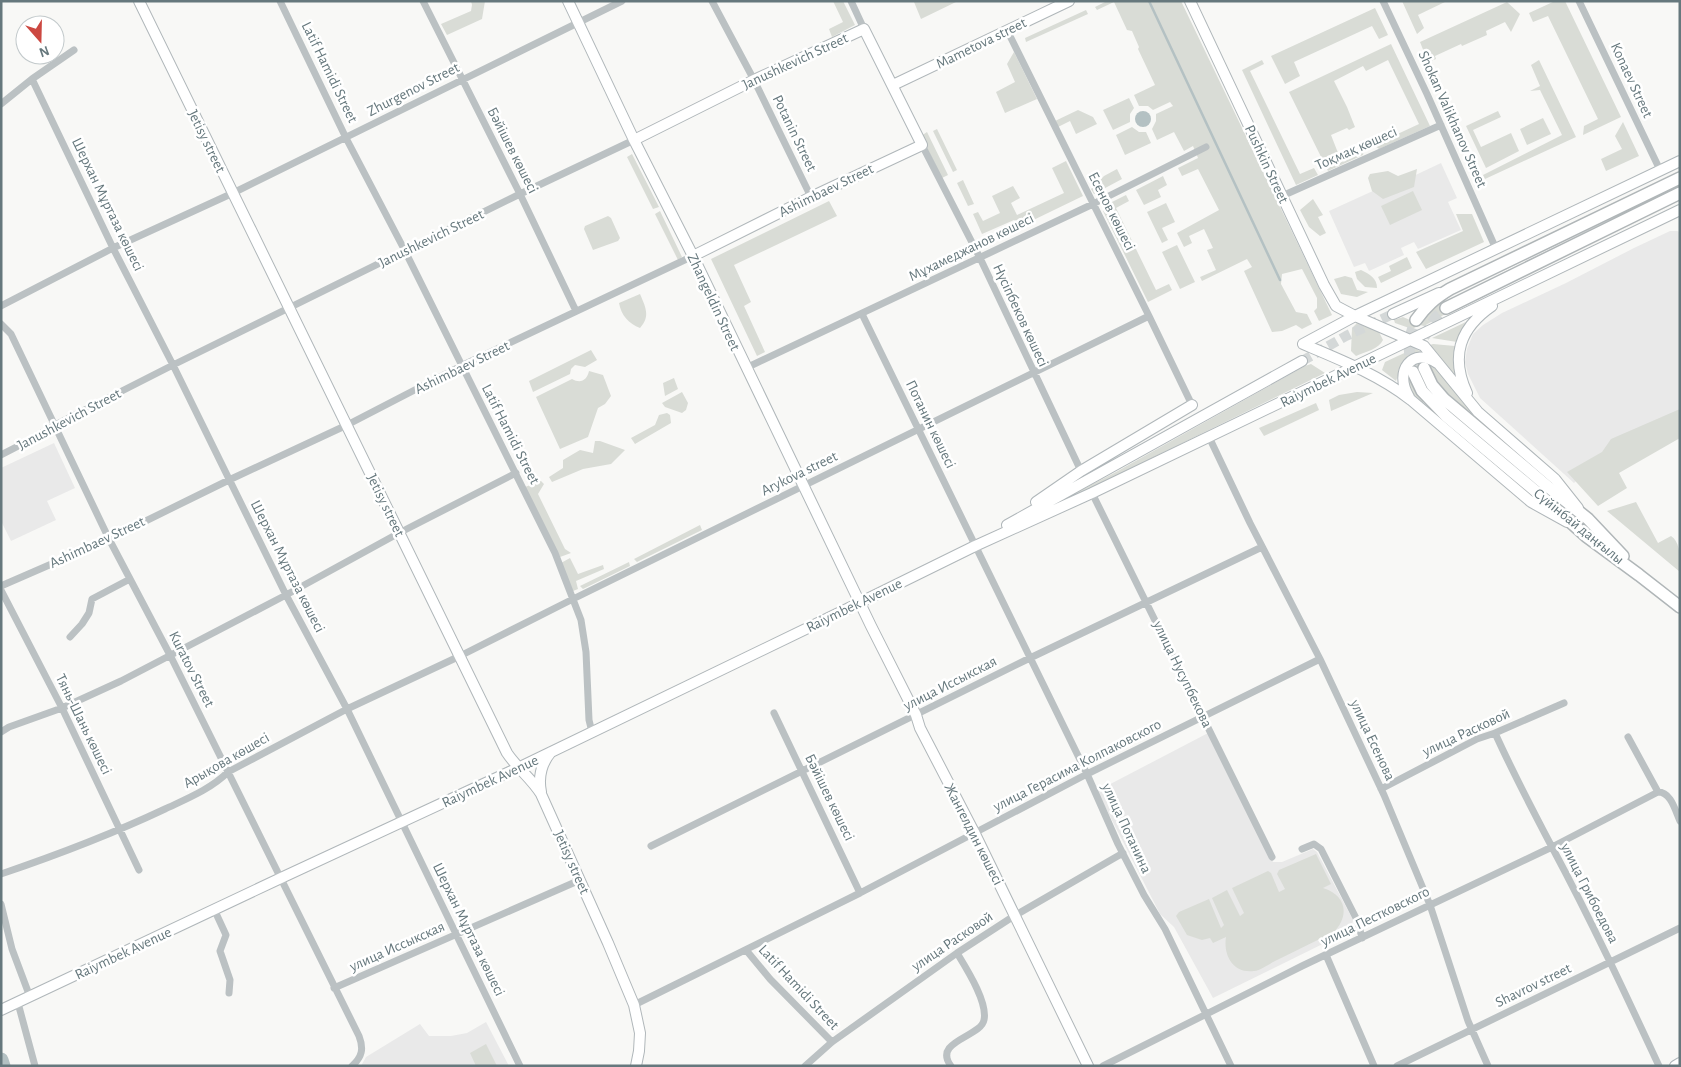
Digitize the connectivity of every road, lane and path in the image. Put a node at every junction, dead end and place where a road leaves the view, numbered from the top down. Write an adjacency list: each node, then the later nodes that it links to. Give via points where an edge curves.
1 (139, 1): 30 (main road, Jetisy street)
2 (280, 1): 22 (street, Latif Hamidi Street)
3 (424, 1): 17 (street, Бәйішев көшесі)
4 (568, 1): 12 (main road, Zhangeldin Street)
5 (622, 1): 12 (street, Zhurgenov Street)
6 (712, 1): 18 (street, Potanin Street)
7 (851, 1): 13 (street)
8 (1069, 1): 14 (main road, Mametovа street)
9 (1190, 1): 33 (main road, Pushkin Street)
10 (1383, 1): 21 (street, Shokan Valikhanov Street)
11 (1579, 1): 27 (street, Konaev Street)
12 (577, 22): 17 (street, Zhurgenov Street); 23 (main road, Zhangeldin Street)
13 (864, 29): 18 (main road, Janushkevich Street); 19 (main road)
14 (1007, 30): 19 (main road, Mametovа street); 34 (street, Есенов көшесі)
15 (74, 50): 16 (street)
16 (32, 79): 20 (street); 36 (street, Шерхан Мұртаза көшесі)
17 (462, 80): 22 (street, Zhurgenov Street); 31 (street, Бәйішев көшесі)
18 (754, 80): 23 (main road, Janushkevich Street); 32 (street, Potanin Street)
19 (894, 85): 24 (main road)
20 (1, 104)
21 (1441, 125): 33 (street, Тоқмақ көшесі); 37 (street, Shokan Valikhanov Street)
22 (346, 138): 30 (street, Zhurgenov Street); 38 (street, Latif Hamidi Street)
23 (634, 140): 31 (street, Janushkevich Street); 39 (main road, Zhangeldin Street)
24 (922, 145): 32 (main road, Ashimbaev Street); 40 (street, Нүсіпбеков көшесі)
25 (1206, 147): 34 (street, Мұхамеджанов көшесі)
26 (1680, 161): 27 (main road)
27 (1660, 170): 37 (main road)
28 (1680, 178): 42 (main road)
29 (1680, 192): 45 (main road)
30 (233, 193): 36 (street, Zhurgenov Street); 44 (main road, Jetisy street)
31 (520, 194): 38 (street, Janushkevich Street); 46 (street, Бәйішев көшесі)
32 (811, 196): 39 (main road, Ashimbaev Street)
33 (1282, 196): 50 (main road, Pushkin Street, via 1330,298 1336,306)
34 (1093, 204): 40 (street, Мұхамеджанов көшесі); 49 (street, Есенов көшесі)
35 (1680, 211): 41 (main road, Raiymbek Avenue)
36 (113, 248): 43 (street, Zhurgenov Street); 55 (street, Шерхан Мұртаза көшесі)
37 (1496, 248): 50 (main road)
38 (405, 251): 44 (street, Janushkevich Street); 56 (street, Latif Hamidi Street)
39 (693, 256): 46 (street, Ashimbaev Street); 59 (main road, Zhangeldin Street)
40 (980, 258): 47 (street, Мұхамеджанов көшесі); 60 (street, Нүсіпбеков көшесі)
41 (1525, 286): 53 (main road, Raiymbek Avenue); 63 (main road, via 1476,318 1464,334 1459,367)
42 (1450, 289): 48 (main road); 51 (main road, via 1435,298)
43 (1, 306)
44 (289, 308): 55 (street, Janushkevich Street); 65 (main road, Jetisy street)
45 (1446, 308)
46 (576, 312): 56 (street, Ashimbaev Street)
47 (862, 314): 59 (street, Мұхамеджанов көшесі); 66 (street, Потанин көшесі)
48 (1393, 314)
49 (1149, 316): 60 (street, Arykova street); 62 (street, Есенов көшесі)
50 (1355, 316): 53 (main road, Pushkin Street); 57 (main road, via 1303,344)
51 (1416, 320)
52 (1, 324): 64 (street, Kuratov Street, via 11,334)
53 (1412, 340): 57 (main road, Raiymbek Avenue); 58 (main road, Pushkin Street, via 1429,350)
54 (1302, 361): 76 (main road, Raiymbek Avenue)
55 (174, 365): 64 (street, Janushkevich Street); 71 (street, Шерхан Мұртаза көшесі)
56 (461, 366): 65 (street, Ashimbaev Street); 70 (street, Latif Hamidi Street)
57 (1356, 366): 61 (main road); 67 (main road, Raiymbek Avenue)
58 (1442, 366): 61 (main road, via 1424,358 1408,364 1402,380); 63 (main road, Pushkin Street)
59 (746, 368): 72 (main road, Zhangeldin Street)
60 (1033, 372): 66 (street, Arykova street); 69 (street, Нүсіпбеков көшесі)
61 (1411, 400): 75 (main road, via 1531,502)
62 (1192, 405): 69 (main road, Raiymbek Avenue)
63 (1472, 405): 74 (main road, Pushkin Street, via 1555,479)
64 (55, 425): 68 (street, Janushkevich Street); 78 (street, Kuratov Street)
65 (346, 425): 71 (street, Ashimbaev Street); 77 (main road, Jetisy street)
66 (919, 430): 72 (street, Arykova street); 79 (street, Потанин көшесі)
67 (1209, 436): 73 (main road, Raiymbek Avenue); 80 (street, улица Есенова)
68 (1, 455)
69 (1081, 471): 76 (main road, Raiymbek Avenue)
70 (516, 473): 77 (street); 86 (street, Latif Hamidi Street, via 555,553)
71 (229, 480): 78 (street, Ashimbaev Street); 85 (street, Шерхан Мұртаза көшесі)
72 (804, 486): 86 (street, Arykova street); 88 (main road, Zhangeldin Street)
73 (1092, 493): 79 (main road, Raiymbek Avenue); 87 (street, улица Нусупбекова)
74 (1584, 515): 75 (main road, Сүйінбай даңғылы, via 1453,408 1419,370 1422,391 1436,406); 81 (main road, Сүйінбай даңғылы)
75 (1574, 526): 81 (main road, Сүйінбай даңғылы)
76 (1004, 527): 79 (main road, Raiymbek Avenue)
77 (400, 533): 85 (street); 92 (main road, Jetisy street)
78 (109, 538): 82 (street, Kuratov Street); 83 (street, Ashimbaev Street)
79 (975, 546): 88 (main road, Raiymbek Avenue); 93 (street, улица Потанина)
80 (1262, 547): 87 (street, улица Иссыкская); 94 (street, улица Есенова)
81 (1639, 574): 89 (main road)
82 (130, 579): 90 (street, via 92,599 89,613); 91 (street, Kuratov Street)
83 (1, 586)
84 (1, 590): 96 (street, Тянь-Шань көшесі)
85 (286, 595): 91 (street); 97 (street, Шерхан Мұртаза көшесі)
86 (572, 599): 92 (street, Arykova street); 102 (street, Latif Hamidi Street, via 581,620 586,652 588,720)
87 (1147, 601): 93 (street, улица Иссыкская); 100 (street, улица Нусупбекова)
88 (860, 603): 99 (main road, Жангелдин көшесі); 102 (main road, Raiymbek Avenue)
89 (1680, 607)
90 (70, 637)
91 (170, 655): 96 (street); 107 (street, Kuratov Street)
92 (460, 656): 97 (street, Арықова көшесі); 106 (main road, Jetisy street, via 507,753)
93 (1030, 658): 99 (street, улица Иссыкская); 109 (street, улица Потанина)
94 (1320, 659): 100 (street, улица Герасима Колпаковского); 110 (street, улица Есенова)
95 (1564, 702): 103 (street, улица Расковой)
96 (62, 708): 101 (street); 115 (street, Тянь-Шань көшесі)
97 (348, 709): 107 (street, Арықова көшесі); 114 (street, Шерхан Мұртаза көшесі)
98 (774, 713): 108 (street, Бәйішев көшесі)
99 (916, 715): 108 (street, улица Иссыкская); 116 (main road, Жангелдин көшесі)
100 (1204, 716): 109 (street, улица Герасима Колпаковского); 121 (street, улица Нусупбекова)
101 (1, 732)
102 (592, 732): 105 (main road, Raiymbek Avenue)
103 (1494, 733): 110 (street, улица Расковой); 118 (street, улица Грибоедова)
104 (1628, 737): 111 (street)
105 (552, 752): 106 (main road, Raiymbek Avenue); 112 (main road, via 542,767)
106 (518, 768): 112 (main road, Jetisy street); 114 (main road, Raiymbek Avenue)
107 (228, 772): 115 (street, Арықова көшесі, via 219,781); 124 (street, Kuratov Street)
108 (803, 772): 117 (street, улица Иссыкская); 126 (street, Бәйішев көшесі)
109 (1087, 774): 116 (street, улица Герасима Колпаковского); 120 (street, улица Потанина)
110 (1381, 789): 128 (street, улица Есенова)
111 (1658, 792): 113 (street, via 1668,796); 118 (street, улица Пестковского)
112 (541, 794): 125 (main road, Jetisy street)
113 (1680, 821)
114 (402, 822): 124 (main road, Raiymbek Avenue); 132 (street, Шерхан Мұртаза көшесі)
115 (120, 830): 122 (street, Тянь-Шань көшесі); 123 (street, Арықова көшесі)
116 (974, 832): 126 (street, улица Герасима Колпаковского); 130 (main road, Жангелдин көшесі)
117 (652, 846)
118 (1552, 847): 128 (street, улица Пестковского); 137 (street, улица Грибоедова)
119 (1302, 848): 133 (street, via 1314,844 1321,849 1358,922)
120 (1123, 853): 130 (street, улица Расковой); 144 (street, улица Потанина, via 1165,929)
121 (1272, 857)
122 (139, 870)
123 (1, 874)
124 (281, 878): 129 (main road, Raiymbek Avenue); 138 (street, Kuratov Street)
125 (580, 880): 132 (street, улица Иссыкская); 142 (main road, Jetisy street)
126 (860, 893): 134 (street, улица Герасима Колпаковского)
127 (1, 904): 140 (street, via 12,949)
128 (1430, 905): 133 (street, улица Пестковского); 145 (street, улица Есенова)
129 (214, 909): 139 (street, via 226,936 220,951 230,980); 140 (main road, Raiymbek Avenue)
130 (1014, 916): 135 (street, улица Расковой); 155 (main road, Жангелдин көшесі)
131 (1680, 928): 137 (street, Shavrov street)
132 (456, 935): 138 (street, улица Иссыкская); 151 (street, Шерхан Мұртаза көшесі)
133 (1362, 938): 136 (street, улица Пестковского)
134 (746, 950): 142 (street, улица Герасима Колпаковского); 146 (street, Latif Hamidi Street)
135 (957, 953): 146 (street, улица Расковой); 154 (street, via 977,988 984,1022 951,1045 947,1054)
136 (1326, 955): 144 (street, улица Пестковского); 158 (street)
137 (1610, 963): 145 (street, Shavrov street); 161 (street, улица Грибоедова)
138 (334, 988): 150 (street, Kuratov Street, via 362,1045 362,1055)
139 (229, 993)
140 (30, 997): 141 (main road, Raiymbek Avenue)
141 (18, 1003): 143 (main road, Raiymbek Avenue); 149 (street)
142 (634, 1005): 152 (main road, Jetisy street, via 640,1033)
143 (1, 1010)
144 (1205, 1015): 156 (street, улица Пестковского); 157 (street, улица Потанина)
145 (1471, 1030): 159 (street, Shavrov street); 160 (street, улица Есенова)
146 (832, 1042): 147 (street, улица Расковой)
147 (814, 1063): 153 (street, улица Расковой)
148 (1680, 1063): 162 (main road)
149 (35, 1066)
150 (352, 1066)
151 (520, 1066)
152 (636, 1066)
153 (805, 1066)
154 (950, 1066)
155 (1088, 1066)
156 (1103, 1066)
157 (1231, 1066)
158 (1374, 1066)
159 (1397, 1066)
160 (1488, 1066)
161 (1658, 1066)
162 (1675, 1066)

